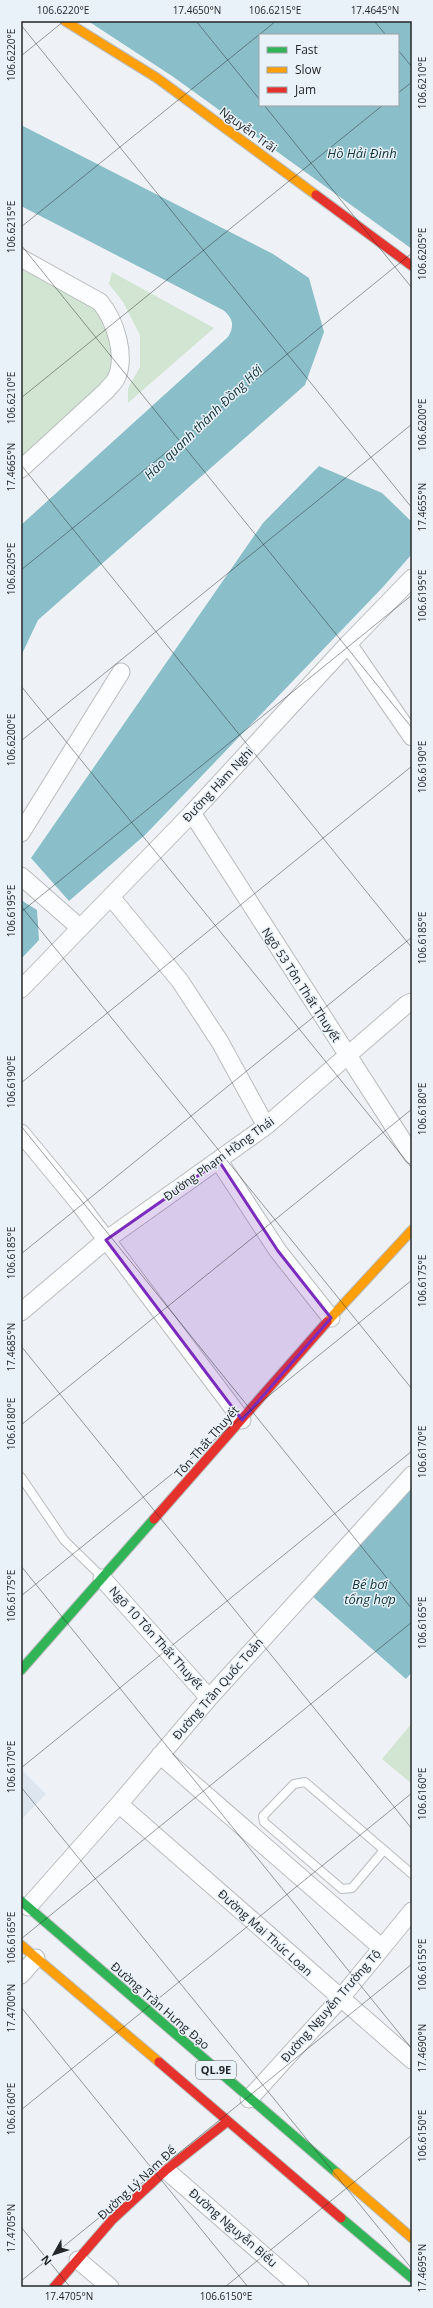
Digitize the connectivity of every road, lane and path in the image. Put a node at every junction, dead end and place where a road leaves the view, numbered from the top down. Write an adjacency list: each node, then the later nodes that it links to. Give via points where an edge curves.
1 (65, 21): 3 (street, Nguyễn Trãi, via 157,78)
2 (21, 258): 4 (street, via 100,302 109,313 120,348 120,364 116,379)
3 (412, 266)
4 (21, 469)
5 (412, 578): 6 (street, Đường Hàm Nghi)
6 (348, 644): 8 (street); 9 (street, Đường Hàm Nghi)
7 (121, 672): 10 (street)
8 (412, 737)
9 (192, 813): 12 (street, Đường Hàm Nghi); 16 (street, Ngõ 53 Tôn Thất Thuyết)
10 (21, 833)
11 (21, 876): 13 (street)
12 (111, 897): 13 (street, Đường Hàm Nghi); 17 (street, via 180,981 220,1042)
13 (79, 927): 14 (street, Đường Hàm Nghi)
14 (21, 989)
15 (412, 1002): 16 (street, Đường Phạm Hồng Thái, via 406,1004)
16 (347, 1055): 17 (street, Đường Phạm Hồng Thái); 19 (street, Ngõ 53 Tôn Thất Thuyết)
17 (266, 1126): 20 (street, Đường Phạm Hồng Thái)
18 (21, 1133): 22 (street, via 74,1196)
19 (412, 1155)
20 (219, 1161): 22 (street, Đường Phạm Hồng Thái); 24 (street, via 278,1251)
21 (412, 1230): 24 (street, Tôn Thất Thuyết)
22 (106, 1240): 23 (street, Đường Phạm Hồng Thái); 25 (street)
23 (21, 1312)
24 (331, 1318): 25 (street, Tôn Thất Thuyết)
25 (242, 1420): 28 (street, Tôn Thất Thuyết)
26 (412, 1474): 30 (street, Đường Trần Quốc Toản)
27 (21, 1477): 28 (lane, via 64,1540)
28 (102, 1578): 29 (street, Tôn Thất Thuyết); 30 (street, Ngõ 10 Tôn Thất Thuyết)
29 (21, 1670)
30 (209, 1698): 31 (street, Đường Trần Quốc Toản)
31 (160, 1755): 32 (street, Đường Trần Quốc Toản); 38 (street)
32 (120, 1804): 35 (street, Đường Trần Quốc Toản); 41 (street, Đường Mai Thúc Loan)
33 (384, 1850): 33 (lane, via 305,1782 294,1784 263,1816 264,1822 342,1889 352,1888); 34 (lane)
34 (412, 1874)
35 (25, 1904): 43 (street, Đường Trần Hưng Đạo / QL.9E)
36 (411, 1914): 38 (street, Đường Nguyễn Trường Tộ)
37 (21, 1944): 39 (street, QL.9E)
38 (382, 1948): 41 (street, Đường Nguyễn Trường Tộ)
39 (36, 1958): 40 (street); 44 (street, QL.9E)
40 (21, 1975)
41 (340, 1999): 42 (street, Đường Mai Thúc Loan); 43 (street, Đường Nguyễn Trường Tộ)
42 (412, 2060)
43 (247, 2102): 46 (street, Đường Trần Hưng Đạo / QL.9E)
44 (231, 2119): 45 (street, Đường Lý Nam Đế); 48 (street, QL.9E)
45 (166, 2170): 47 (street, Đường Lý Nam Đế, via 112,2220); 51 (street, Đường Nguyễn Biểu)
46 (412, 2238)
47 (78, 2260): 49 (street, Đường Lý Nam Đế); 50 (street)
48 (412, 2278)
49 (54, 2287)
50 (110, 2287)
51 (300, 2287)

